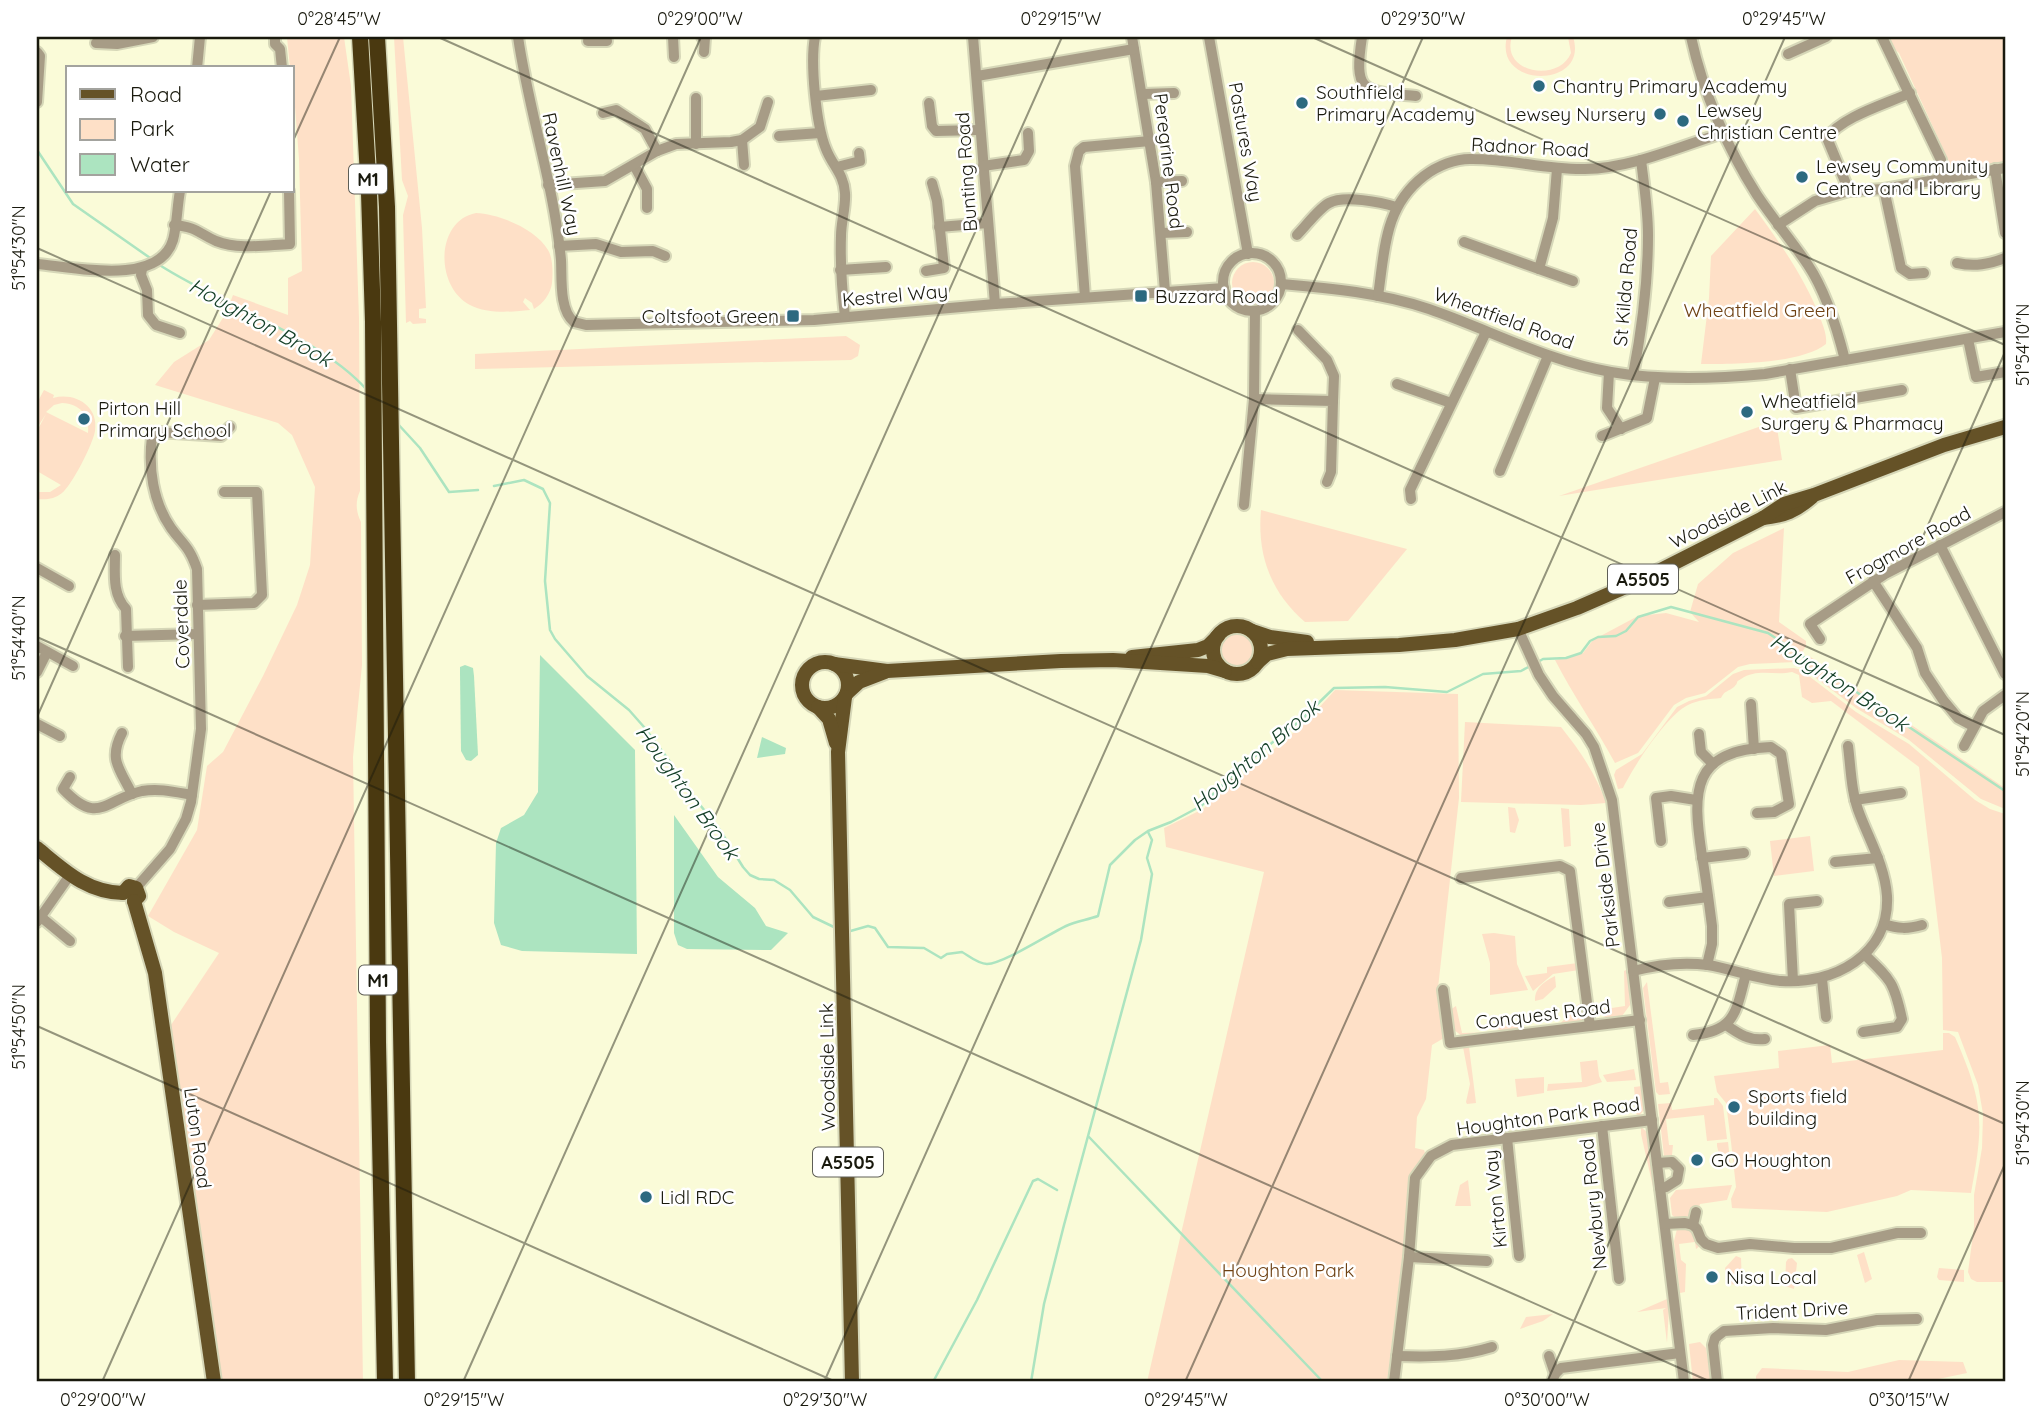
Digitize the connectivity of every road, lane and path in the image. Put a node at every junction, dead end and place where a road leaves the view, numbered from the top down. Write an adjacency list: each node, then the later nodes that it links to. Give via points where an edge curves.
1 (153, 37): 17 (street)
2 (200, 37): 23 (street)
3 (275, 37): 24 (street)
4 (360, 37): 101 (highway, M1, via 373,322)
5 (377, 37): 101 (highway, M1, via 390,321)
6 (519, 37): 58 (street, Ravenhill Way)
7 (673, 37): 22 (street)
8 (702, 37): 20 (street)
9 (816, 37): 30 (street)
10 (973, 37): 25 (street, Bunting Road)
11 (1132, 37): 18 (street, Peregrine Road)
12 (1209, 37): 75 (street, Pastures Way)
13 (1363, 37): 31 (street, via 1357,69 1363,84 1375,92)
14 (1691, 37): 39 (street)
15 (1826, 37): 21 (street)
16 (1882, 37): 28 (street)
17 (96, 43)
18 (1135, 49): 25 (street); 29 (street, Peregrine Road)
19 (37, 52): 33 (street)
20 (704, 52)
21 (1788, 54)
22 (674, 57)
23 (197, 66)
24 (282, 66)
25 (977, 76): 37 (street, Bunting Road)
26 (871, 90): 30 (street)
27 (1174, 93): 29 (street)
28 (1910, 93): 54 (street, via 1941,160); 60 (street, via 1841,124 1827,138)
29 (1143, 94): 43 (street, Peregrine Road)
30 (817, 96): 40 (street)
31 (1416, 96)
32 (696, 99): 44 (street)
33 (37, 102)
34 (768, 102): 42 (street, via 763,130)
35 (929, 103): 37 (street, via 936,131)
36 (603, 113): 45 (street, via 616,110 645,129)
37 (980, 130): 50 (street, Bunting Road)
38 (1028, 133): 50 (street, via 1024,160)
39 (1723, 133): 47 (street, Radnor Road); 67 (street)
40 (820, 134): 41 (street); 51 (street)
41 (779, 136)
42 (742, 140): 44 (street); 49 (street)
43 (1150, 141): 57 (street, Peregrine Road); 91 (street, via 1084,146 1079,151 1076,166)
44 (696, 144): 45 (street, via 676,144)
45 (657, 151): 48 (street)
46 (859, 153): 51 (street, via 860,161)
47 (1641, 160): 53 (street, Radnor Road); 107 (street, St Kilda Road, via 1647,272)
48 (634, 164): 58 (street, via 605,181); 64 (street, via 647,189)
49 (744, 165)
50 (984, 166): 65 (street, Bunting Road)
51 (837, 167): 82 (street, via 845,194)
52 (2000, 168): 54 (street); 71 (street)
53 (1558, 169): 63 (street, Radnor Road, via 1472,159 1453,162 1432,170 1410,187); 83 (street, via 1553,218)
54 (1943, 177): 59 (street)
55 (1182, 181): 57 (street)
56 (932, 183): 68 (street)
57 (1156, 183): 70 (street, Peregrine Road)
58 (548, 185): 74 (street, Ravenhill Way)
59 (1884, 189): 60 (street); 85 (street, via 1901,268 1910,274)
60 (1849, 191): 67 (street, via 1815,201)
61 (180, 192): 66 (street)
62 (289, 192): 66 (street, via 290,244 232,245 191,227)
63 (1396, 207): 72 (street, via 1341,200 1328,203); 90 (street, Radnor Road)
64 (648, 208)
65 (988, 223): 68 (street); 92 (street, Bunting Road)
66 (174, 225): 80 (street, via 172,241 162,257)
67 (1778, 225): 103 (street, via 1809,267 1829,308)
68 (939, 226): 84 (street, via 943,268)
69 (1187, 232): 70 (street)
70 (1161, 233): 89 (street, Peregrine Road)
71 (2005, 233)
72 (1297, 235)
73 (1464, 242): 83 (street)
74 (559, 246): 76 (street, via 596,244 621,253 653,246); 95 (street, Ravenhill Way, via 565,309)
75 (1248, 254): 87 (street, via 1272,261); 88 (street, via 1226,270)
76 (665, 256)
77 (2005, 258): 78 (street, via 1972,266)
78 (1957, 263)
79 (37, 264): 80 (street, via 128,271)
80 (146, 267): 99 (street, via 141,275 148,315 156,325)
81 (886, 267): 82 (street)
82 (840, 270): 94 (street)
83 (1539, 270): 86 (street)
84 (926, 271)
85 (1924, 273)
86 (1573, 281)
87 (1281, 284): 90 (street, Wheatfield Road); 93 (street, via 1276,299)
88 (1224, 288): 89 (street, Kestrel Way); 93 (street, via 1238,308)
89 (1165, 291): 91 (street, Kestrel Way)
90 (1378, 296): 97 (street, Wheatfield Road, via 1427,308)
91 (1085, 297): 92 (street, Kestrel Way)
92 (995, 304): 94 (street, Kestrel Way)
93 (1255, 311): 111 (street)
94 (845, 317): 95 (street, Kestrel Way, via 586,325)
95 (570, 318)
96 (1298, 330): 112 (street, via 1327,360 1334,376)
97 (1486, 332): 102 (street, Wheatfield Road); 113 (street)
98 (2005, 332): 100 (street, Wheatfield Road)
99 (180, 333)
100 (1968, 339): 103 (street, Wheatfield Road); 106 (street, via 1976,377)
101 (381, 347): 202 (highway, M1, via 373,381); 227 (highway, M1, via 391,433)
102 (1548, 356): 105 (street, Wheatfield Road); 118 (street)
103 (1845, 360): 104 (street, Wheatfield Road)
104 (1790, 369): 108 (street, Wheatfield Road, via 1725,378); 110 (street, via 1796,408)
105 (1609, 372): 107 (street, Wheatfield Road); 116 (street, via 1607,408)
106 (2005, 372)
107 (1633, 375): 108 (street, Wheatfield Road)
108 (1656, 378): 116 (street, via 1647,418)
109 (1396, 384): 113 (street)
110 (1902, 390)
111 (1254, 399): 112 (street); 124 (street)
112 (1334, 401): 120 (street)
113 (1451, 403): 123 (street, via 1410,490)
114 (230, 427): 131 (street, Coverdale, via 221,436 158,432 152,437 156,499 170,527 190,550 197,569)
115 (2005, 427): 133 (main road, Woodside Link / A5505, via 1944,445 1814,495 1786,516 1763,518 1598,600)
116 (1621, 429): 117 (street)
117 (1602, 436)
118 (1500, 471)
119 (258, 480): 122 (street)
120 (1327, 482)
121 (224, 492): 122 (street)
122 (257, 492): 131 (street, via 260,599)
123 (1411, 499)
124 (1244, 505)
125 (2005, 512): 126 (street, Frogmore Road)
126 (1940, 545): 129 (street, Frogmore Road); 148 (street)
127 (116, 555): 135 (street, via 114,579 126,609)
128 (37, 568): 130 (street)
129 (1873, 581): 137 (street, Frogmore Road, via 1810,624); 154 (street, via 1917,648 1925,673 1943,700 1958,718)
130 (69, 586)
131 (197, 605): 134 (street, Coverdale)
132 (1248, 629): 136 (main road, Woodside Link, via 1235,626); 138 (main road, Woodside Link / A5505, via 1270,637); 141 (main road, via 1259,639)
133 (1518, 629): 138 (main road, Woodside Link / A5505, via 1428,643); 190 (street, Parkside Drive, via 1539,675 1586,734 1601,762 1612,800)
134 (198, 634): 135 (street); 168 (street, Coverdale, via 201,729)
135 (125, 636): 144 (street)
136 (1218, 636): 140 (main road, Woodside Link / A5505, via 1198,650); 146 (main road, via 1214,655)
137 (1820, 639)
138 (1344, 647): 141 (main road, Woodside Link / A5505, via 1278,651)
139 (42, 649): 143 (street); 147 (street)
140 (1113, 660): 145 (main road, Woodside Link / A5505); 146 (main road, Woodside Link / A5505)
141 (1258, 662): 146 (main road, Woodside Link, via 1243,674)
142 (834, 664): 145 (main road, Woodside Link / A5505); 149 (main road, via 846,676); 152 (main road, A5505, via 820,663 804,676 805,696)
143 (74, 666)
144 (128, 667)
145 (887, 671): 149 (main road, Woodside Link / A5505, via 859,682)
146 (1225, 671)
147 (37, 672)
148 (2005, 674)
149 (846, 695): 152 (main road, A5505, via 836,706); 161 (main road, Woodside Link / A5505)
150 (2005, 695): 154 (street, via 1989,705)
151 (1751, 704): 160 (street)
152 (818, 707): 161 (main road, Woodside Link / A5505, via 831,723)
153 (37, 724): 157 (street)
154 (1973, 726): 159 (street)
155 (122, 733): 167 (street, via 114,757)
156 (1699, 734): 162 (street, via 1701,752)
157 (60, 736)
158 (1848, 746): 170 (street)
159 (1964, 746)
160 (1754, 749): 162 (street); 171 (street, via 1779,751 1790,800 1780,810)
161 (838, 752): 228 (main road, Woodside Link / A5505)
162 (1713, 764): 169 (street, via 1702,779)
163 (69, 777): 165 (street)
164 (49, 787): 165 (street)
165 (63, 789): 167 (street, via 89,809)
166 (1901, 793): 170 (street)
167 (132, 794): 168 (street, via 152,789)
168 (192, 795): 180 (street, Coverdale, via 170,849)
169 (1696, 800): 172 (street, via 1656,798); 175 (street)
170 (1855, 800): 176 (street)
171 (1756, 813)
172 (1661, 841)
173 (37, 848): 178 (main road)
174 (1744, 853): 175 (street)
175 (1702, 858): 181 (street)
176 (1878, 858): 177 (street); 185 (street, via 1887,892)
177 (1835, 862)
178 (70, 875): 180 (main road, via 94,889); 184 (street)
179 (1461, 878): 198 (street, via 1568,863)
180 (131, 894): 224 (main road, Luton Road, via 155,973)
181 (1708, 897): 183 (street); 189 (street, via 1712,944)
182 (1817, 901): 193 (street, via 1789,904)
183 (1669, 902)
184 (39, 920): 187 (street)
185 (1884, 924): 186 (street, via 1909,929); 188 (street)
186 (1922, 925)
187 (70, 941)
188 (1865, 954): 192 (street); 199 (street, via 1891,980 1902,1019 1897,1027)
189 (1707, 965): 190 (street); 191 (street)
190 (1633, 971): 196 (street, Parkside Drive)
191 (1746, 974): 193 (street); 197 (street, via 1738,1005)
192 (1822, 979): 193 (street); 195 (street)
193 (1793, 981)
194 (1443, 990): 203 (street, Conquest Road)
195 (1826, 1017)
196 (1640, 1020): 198 (street, Conquest Road); 205 (street, Parkside Drive)
197 (1726, 1025): 200 (street, via 1712,1033); 201 (street, via 1746,1038)
198 (1590, 1026): 203 (street, Conquest Road)
199 (1863, 1032)
200 (1693, 1035)
201 (1765, 1039)
202 (378, 1042): 225 (highway); 226 (highway, M1)
203 (1450, 1043): 204 (street, Conquest Road)
204 (1437, 1045)
205 (1652, 1120): 206 (street, Houghton Park Road); 208 (street, Parkside Drive)
206 (1602, 1126): 207 (street, Houghton Park Road); 217 (street, Newbury Road)
207 (1507, 1138): 214 (street, Kirton Way); 215 (street, Houghton Park Road, via 1452,1145 1425,1162 1415,1178)
208 (1657, 1163): 209 (street, Parkside Drive); 209 (street, via 1672,1162 1679,1170 1677,1180)
209 (1660, 1188): 211 (street, Parkside Drive)
210 (1696, 1212): 212 (street)
211 (1665, 1224): 212 (street); 220 (street, Parkside Drive)
212 (1693, 1226): 213 (street, via 1706,1244 1718,1248 1750,1244 1831,1248 1897,1233)
213 (1921, 1233)
214 (1519, 1256)
215 (1409, 1257): 216 (street, Kirton Way); 221 (street, Houghton Park Road)
216 (1488, 1261)
217 (1619, 1279)
218 (1917, 1319): 231 (street, Trident Drive, via 1877,1320 1826,1330 1724,1331 1713,1345)
219 (1492, 1347): 221 (street, via 1466,1355)
220 (1681, 1353): 223 (street, via 1561,1368); 230 (street, Parkside Drive)
221 (1397, 1356): 229 (street, Houghton Park Road)
222 (1549, 1356): 223 (street)
223 (1553, 1378)
224 (214, 1382)
225 (376, 1382)
226 (385, 1382)
227 (407, 1382)
228 (852, 1382)
229 (1394, 1382)
230 (1684, 1382)
231 (1717, 1382)

